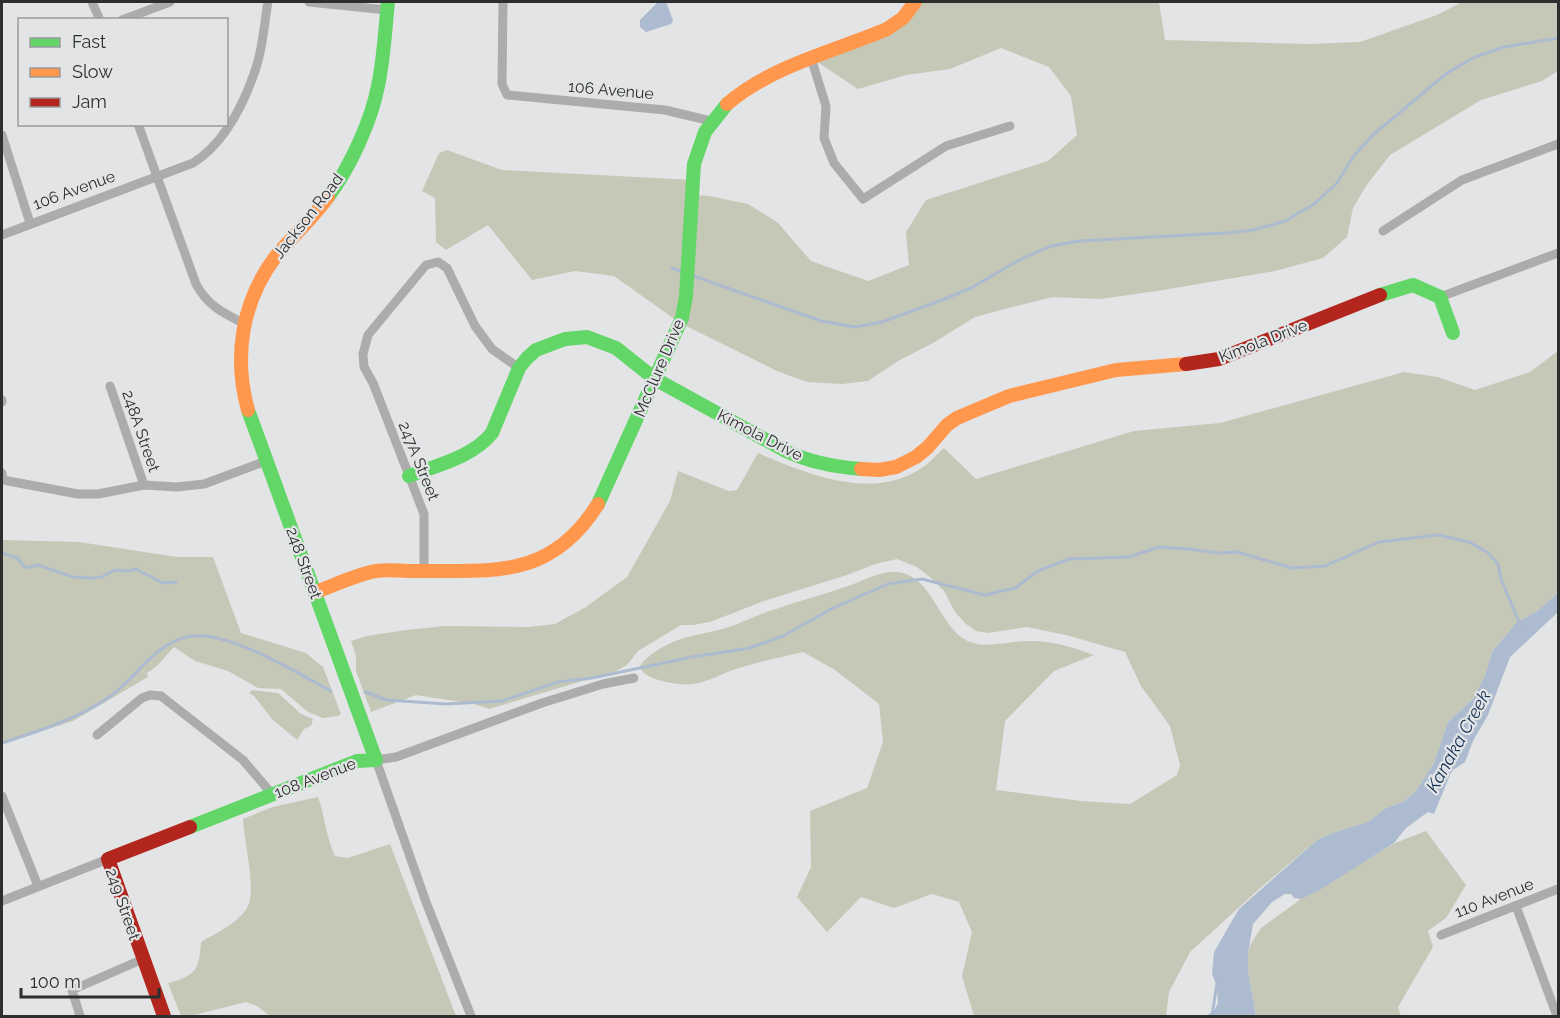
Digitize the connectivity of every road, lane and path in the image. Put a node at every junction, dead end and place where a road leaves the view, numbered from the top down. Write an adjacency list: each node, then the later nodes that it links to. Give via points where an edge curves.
1 (92, 2): 8 (street)
2 (170, 2): 9 (street)
3 (268, 2): 16 (street, 106 Avenue, via 255,71 232,123 202,157)
4 (309, 2): 7 (street)
5 (503, 2): 11 (street, 106 Avenue, via 502,84 507,95 665,110)
6 (915, 2): 10 (street, McClure Drive, via 906,16 887,29)
7 (387, 6): 22 (street, Jackson Road, via 376,93 344,171 269,265)
8 (98, 18)
9 (127, 18)
10 (811, 58): 11 (street, McClure Drive, via 753,81); 13 (street, via 826,106 824,138 834,164 863,199 946,146)
11 (711, 121): 25 (street, McClure Drive, via 694,164 685,305)
12 (139, 126): 16 (street)
13 (1010, 126)
14 (2, 135): 17 (street)
15 (1558, 144): 18 (street, via 1462,180)
16 (157, 175): 17 (street, 106 Avenue); 22 (street, via 201,294 213,307)
17 (30, 223): 19 (street, 106 Avenue)
18 (1383, 231)
19 (2, 235)
20 (1558, 253): 21 (street)
21 (1440, 297): 23 (street); 25 (street, Kimola Drive, via 1413,285 1219,359 1116,370 1009,396 957,418 916,457 879,470 845,468 801,458)
22 (243, 323): 27 (street, 248 Street, via 242,389)
23 (1454, 333)
24 (519, 368): 25 (street, Kimola Drive, via 536,350 587,336 616,348); 28 (street, Kimola Drive, via 485,442); 28 (street, 247A Street, via 492,350 475,326 447,268 438,262 426,265 368,335 363,354 364,367)
25 (655, 379): 31 (street, McClure Drive, via 597,508 570,541 544,558 514,568)
26 (110, 386): 30 (street, 248A Street)
27 (266, 461): 30 (street, via 204,484); 32 (street, 248 Street)
28 (409, 476): 31 (street, 247A Street, via 424,514)
29 (2, 477): 30 (street, via 78,494)
30 (144, 485)
31 (424, 570): 32 (street, McClure Drive, via 375,571)
32 (315, 592): 35 (street, 248 Street)
33 (634, 678): 35 (street, 108 Avenue, via 542,703 396,757)
34 (97, 735): 36 (street, via 142,698 161,696 243,760)
35 (376, 759): 36 (street, 108 Avenue, via 357,761); 47 (street, 248 Street)
36 (272, 794): 38 (street, 108 Avenue)
37 (2, 796): 39 (street)
38 (108, 859): 39 (street, 108 Avenue); 44 (street, 249 Street)
39 (38, 886): 41 (street, 108 Avenue)
40 (1558, 889): 42 (street, 110 Avenue)
41 (2, 900)
42 (1516, 906): 43 (street, 110 Avenue); 48 (street)
43 (1441, 935)
44 (143, 959): 45 (street, via 72,990); 46 (street, 249 Street)
45 (80, 1017)
46 (164, 1017)
47 (471, 1017)
48 (1557, 1017)

